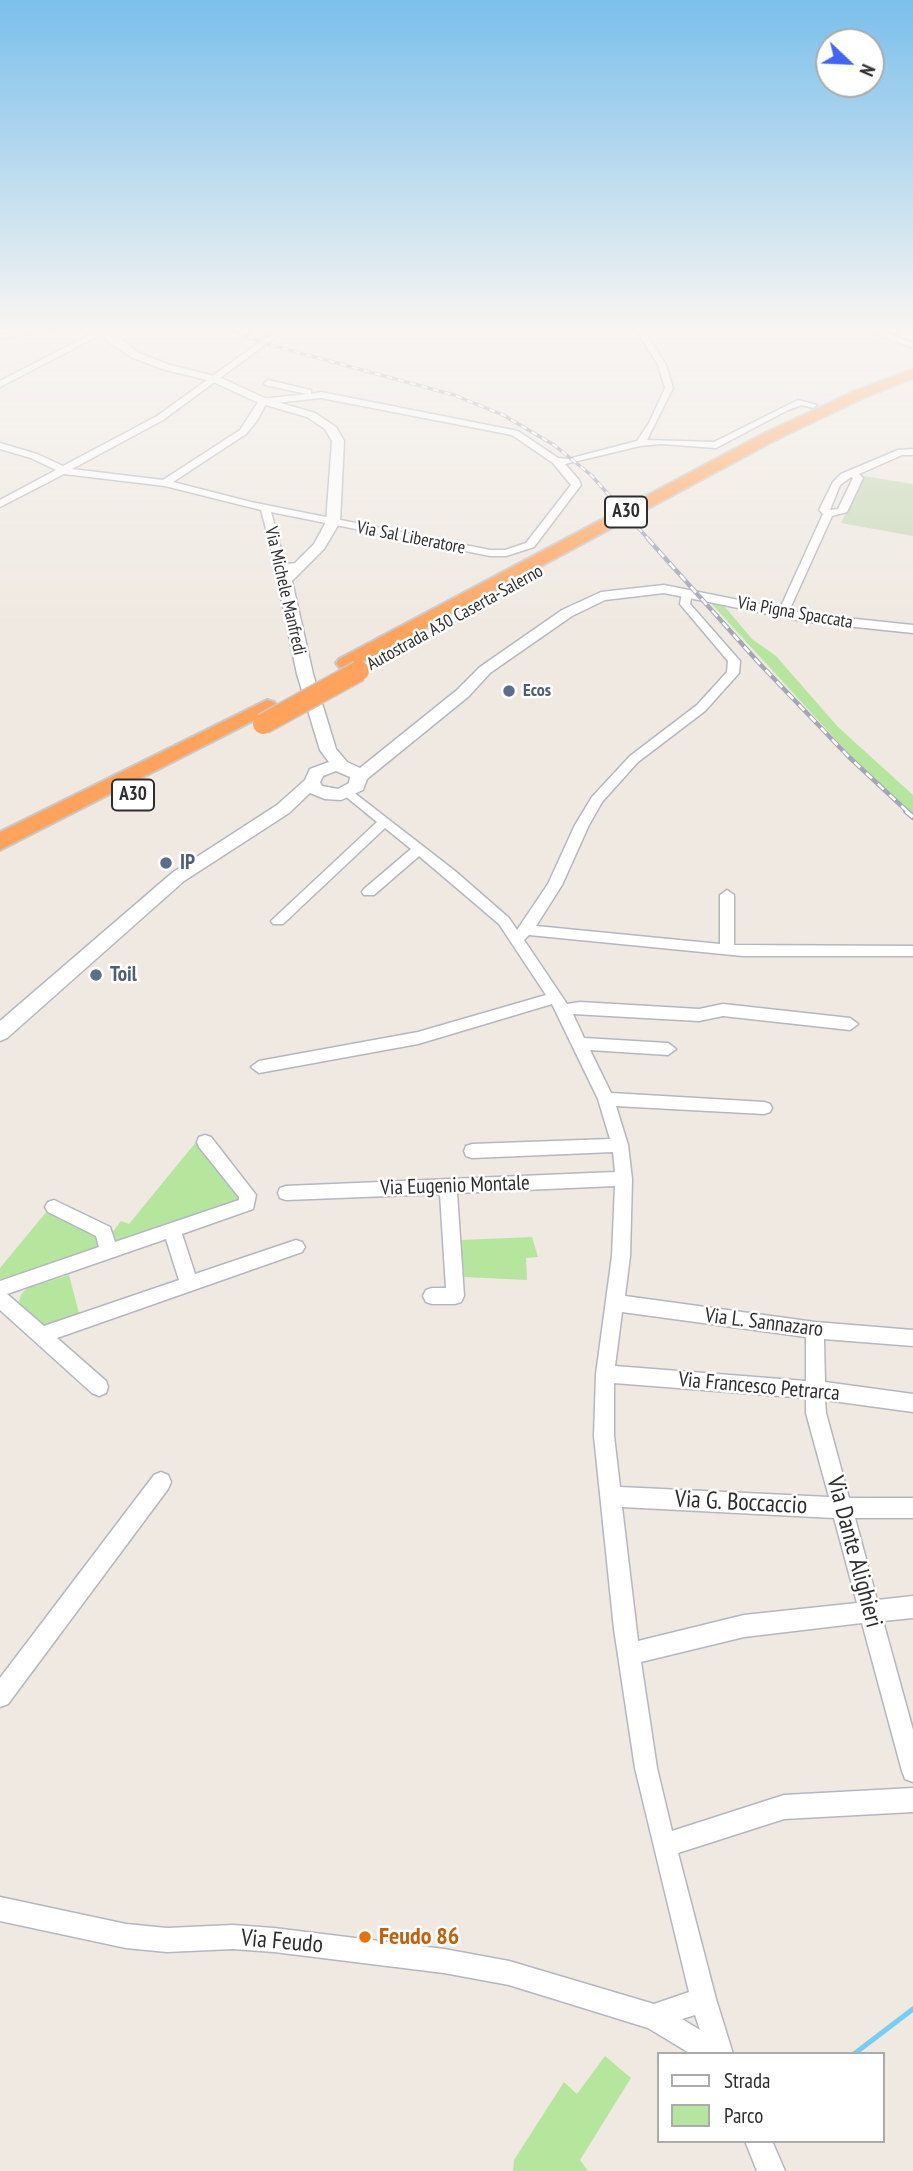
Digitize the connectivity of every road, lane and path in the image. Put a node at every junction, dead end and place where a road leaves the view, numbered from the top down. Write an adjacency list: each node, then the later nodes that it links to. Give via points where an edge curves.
1 (140, 429): 13 (street)
2 (246, 429): 15 (street)
3 (331, 429): 19 (main road, via 338,441)
4 (495, 429): 12 (street, via 514,433)
5 (648, 429): 9 (street)
6 (745, 429): 9 (street, via 716,445)
7 (785, 429): 25 (highway, Autostrada A30 Caserta-Salerno / A30)
8 (812, 429): 25 (highway, Autostrada A30 Caserta-Salerno / A30)
9 (640, 443): 12 (street)
10 (0, 446): 13 (street)
11 (913, 452): 14 (street, via 901,452)
12 (556, 461): 19 (street, Via Sal Liberatore, via 576,485 530,545 506,553)
13 (65, 471): 15 (street, Via Sal Liberatore); 16 (street)
14 (853, 473): 18 (street, via 836,484 824,511); 18 (street, via 858,478 842,512)
15 (165, 483): 17 (street, Via Sal Liberatore)
16 (0, 504)
17 (265, 508): 19 (street, Via Sal Liberatore); 21 (street, Via Michele Manfredi)
18 (828, 513): 23 (street)
19 (333, 522): 20 (main road, via 319,546)
20 (301, 560): 21 (main road); 21 (street)
21 (281, 567): 27 (main road, Via Michele Manfredi)
22 (683, 592): 23 (main road, Via Pigna Spaccata); 29 (main road, Via Pigna Spaccata, via 648,589 601,596 567,613 491,677); 39 (street, via 685,604 734,661 733,673 701,708 634,759 597,800 555,885)
23 (783, 612): 24 (main road, Via Pigna Spaccata)
24 (912, 629)
25 (352, 667): 26 (highway, Autostrada A30 Caserta-Salerno / A30, bridge)
26 (265, 715): 33 (highway, Autostrada A30 Caserta-Salerno / A30); 35 (highway, Autostrada A30 Caserta-Salerno / A30, via 66,832)
27 (328, 750): 28 (main road); 29 (main road)
28 (316, 776): 29 (main road); 30 (main road, via 316,789); 31 (main road)
29 (348, 776): 30 (main road); 32 (street)
30 (325, 794): 31 (main road)
31 (283, 809): 44 (main road, via 178,877)
32 (384, 822): 34 (street); 38 (street)
33 (0, 842)
34 (419, 849): 36 (street); 39 (street)
35 (0, 862)
36 (369, 892)
37 (727, 895): 40 (street)
38 (278, 921)
39 (521, 935): 40 (street); 42 (street)
40 (727, 949): 41 (street)
41 (913, 951)
42 (559, 1004): 43 (street, via 699,1015 723,1010); 45 (street); 47 (street, via 418,1038)
43 (850, 1024)
44 (0, 1033)
45 (580, 1044): 46 (street); 48 (street)
46 (668, 1049)
47 (259, 1067)
48 (606, 1099): 49 (street); 51 (street)
49 (764, 1108)
50 (205, 1142): 57 (street, via 250,1200)
51 (620, 1145): 52 (street); 53 (street)
52 (472, 1151)
53 (624, 1179): 54 (street, Via Eugenio Montale); 64 (street)
54 (448, 1186): 55 (street, Via Eugenio Montale); 62 (street, via 455,1296)
55 (286, 1193)
56 (54, 1207): 59 (street, via 104,1232)
57 (172, 1230): 59 (street); 60 (street)
58 (296, 1248): 60 (street)
59 (109, 1253): 61 (street)
60 (189, 1284): 66 (street)
61 (0, 1289)
62 (432, 1296)
63 (0, 1299): 66 (street)
64 (615, 1303): 65 (street, Via L. Sannazaro); 68 (street)
65 (815, 1330): 67 (street, Via L. Sannazaro); 70 (street, Via Dante Alighieri)
66 (42, 1335): 69 (street)
67 (913, 1338)
68 (605, 1374): 70 (street, Via Francesco Petrarca); 73 (street, via 604,1436)
69 (99, 1387)
70 (816, 1391): 71 (street, Via Francesco Petrarca); 74 (street, Via Dante Alighieri, via 816,1413)
71 (913, 1403)
72 (162, 1482): 79 (street)
73 (612, 1497): 74 (street, Via G. Boccaccio); 78 (street)
74 (843, 1508): 75 (street, Via G. Boccaccio); 77 (street, Via Dante Alighieri)
75 (913, 1508)
76 (913, 1607): 77 (street)
77 (869, 1613): 78 (street, via 744,1626); 80 (street, Via Dante Alighieri)
78 (629, 1654): 82 (street, via 646,1768)
79 (0, 1696)
80 (913, 1771)
81 (913, 1800): 82 (street, via 784,1807)
82 (664, 1846): 84 (street)
83 (0, 1909): 85 (street, Via Feudo, via 126,1936 274,1940 444,1961 509,1973)
84 (703, 2000): 85 (street); 87 (street)
85 (654, 2017): 86 (street, Via Feudo)
86 (715, 2052)
87 (717, 2052)

